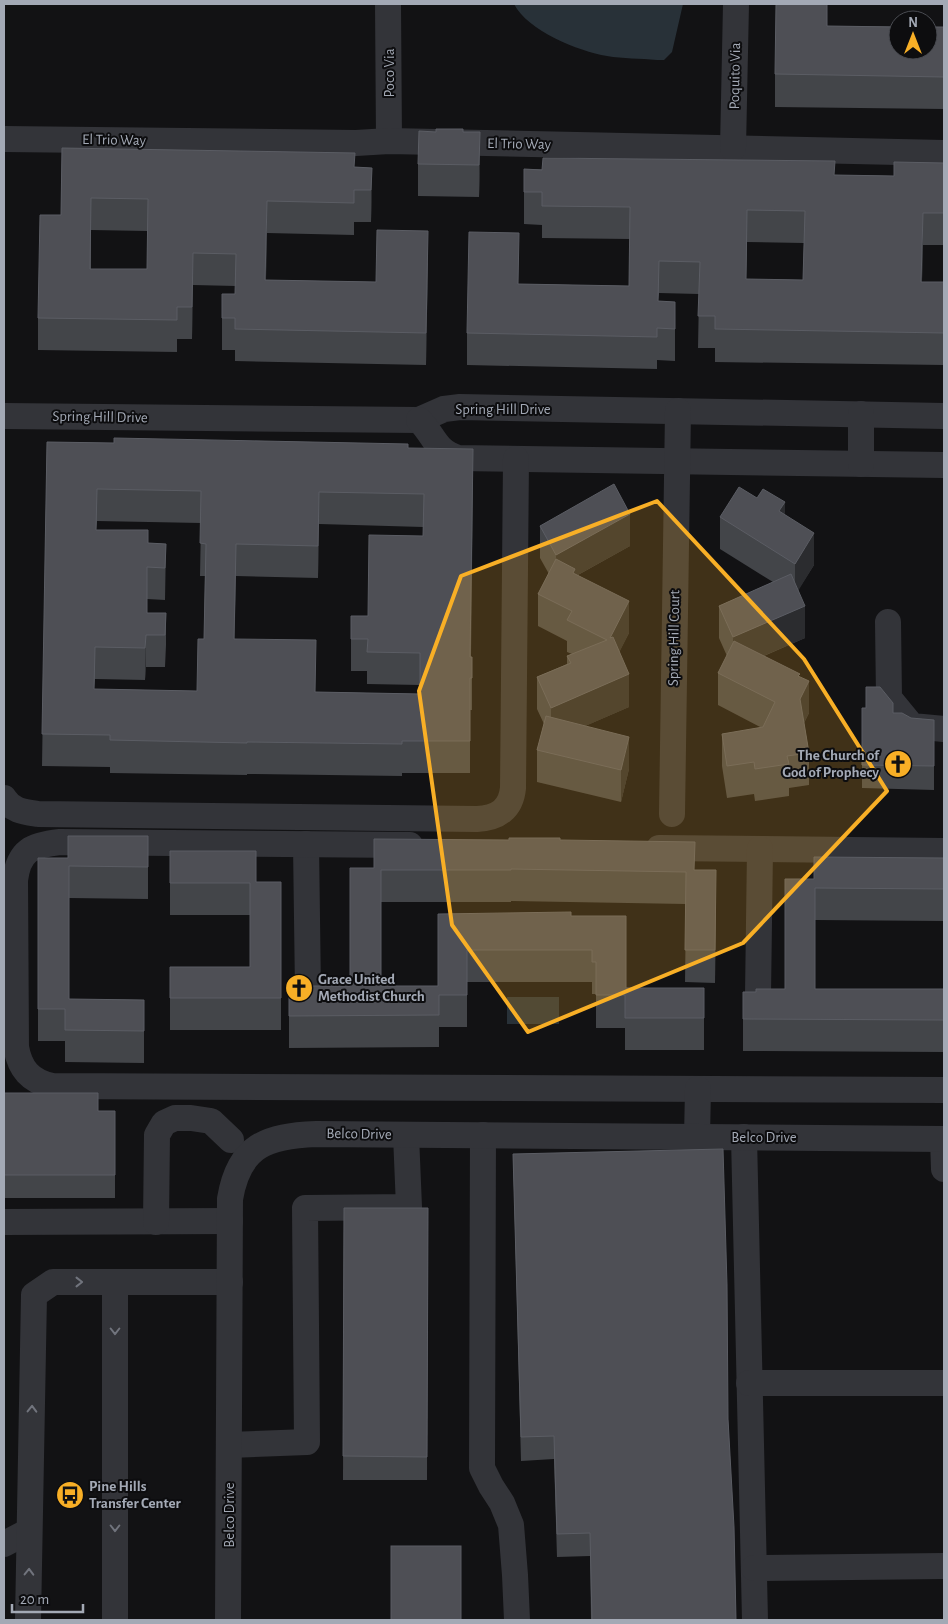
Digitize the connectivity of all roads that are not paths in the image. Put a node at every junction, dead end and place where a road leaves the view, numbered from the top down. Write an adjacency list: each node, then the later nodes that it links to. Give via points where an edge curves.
1 (388, 4): 5 (street, Poco Via)
2 (736, 4): 6 (street, Poquito Via)
3 (4, 119): 4 (street)
4 (12, 139): 5 (street, El Trio Way)
5 (389, 141): 6 (street, El Trio Way)
6 (733, 148): 7 (street, El Trio Way)
7 (944, 152)
8 (678, 411): 9 (street, Spring Hill Drive); 12 (street, Spring Hill Drive, via 460,407 444,409); 14 (street, Spring Hill Court)
9 (861, 414): 11 (street, Spring Hill Drive); 15 (street)
10 (4, 416): 12 (street, Spring Hill Drive)
11 (944, 416)
12 (419, 420): 13 (street, via 427,427 438,447 449,455)
13 (516, 459): 14 (street); 19 (street, via 513,788 507,807 497,814 477,819 38,814 12,808)
14 (676, 461): 15 (street); 20 (street, Spring Hill Court)
15 (861, 464): 16 (street)
16 (944, 465)
17 (888, 622): 18 (street, via 889,698 912,726)
18 (944, 729)
19 (4, 798)
20 (672, 814)
21 (306, 844): 22 (street); 26 (street); 28 (street, via 60,842 31,849 21,857 15,880 16,1046 23,1068 31,1077 52,1086)
22 (435, 846)
23 (632, 848): 24 (street)
24 (760, 849): 25 (street); 27 (street)
25 (944, 851)
26 (308, 992)
27 (758, 995)
28 (698, 1089): 29 (street); 32 (street)
29 (944, 1090)
30 (406, 1135): 31 (street, Belco Drive); 37 (street, Belco Drive, via 296,1134 261,1144 249,1154 233,1181); 44 (street, via 408,1207 305,1208 308,1442)
31 (483, 1135): 32 (street, Belco Drive); 52 (street, via 482,1468 511,1525)
32 (697, 1137): 33 (street, Belco Drive)
33 (744, 1137): 34 (street, Belco Drive); 42 (street)
34 (944, 1139): 36 (street)
35 (231, 1140): 39 (street, via 211,1121 175,1118 164,1123 157,1135)
36 (944, 1169)
37 (230, 1221): 39 (street); 41 (street, Belco Drive)
38 (4, 1222): 39 (street)
39 (156, 1222)
40 (115, 1282): 41 (street); 45 (street, one-way to 40, via 34,1295 53,1282); 50 (street, one-way to 50)
41 (230, 1282): 44 (street, Belco Drive)
42 (749, 1383): 43 (street); 48 (street)
43 (944, 1383)
44 (229, 1445): 51 (street, Belco Drive)
45 (29, 1531): 46 (street); 49 (street, one-way to 45)
46 (4, 1544)
47 (944, 1566): 48 (street)
48 (754, 1568): 53 (street)
49 (28, 1620)
50 (115, 1620)
51 (228, 1620)
52 (517, 1620)
53 (755, 1620)

